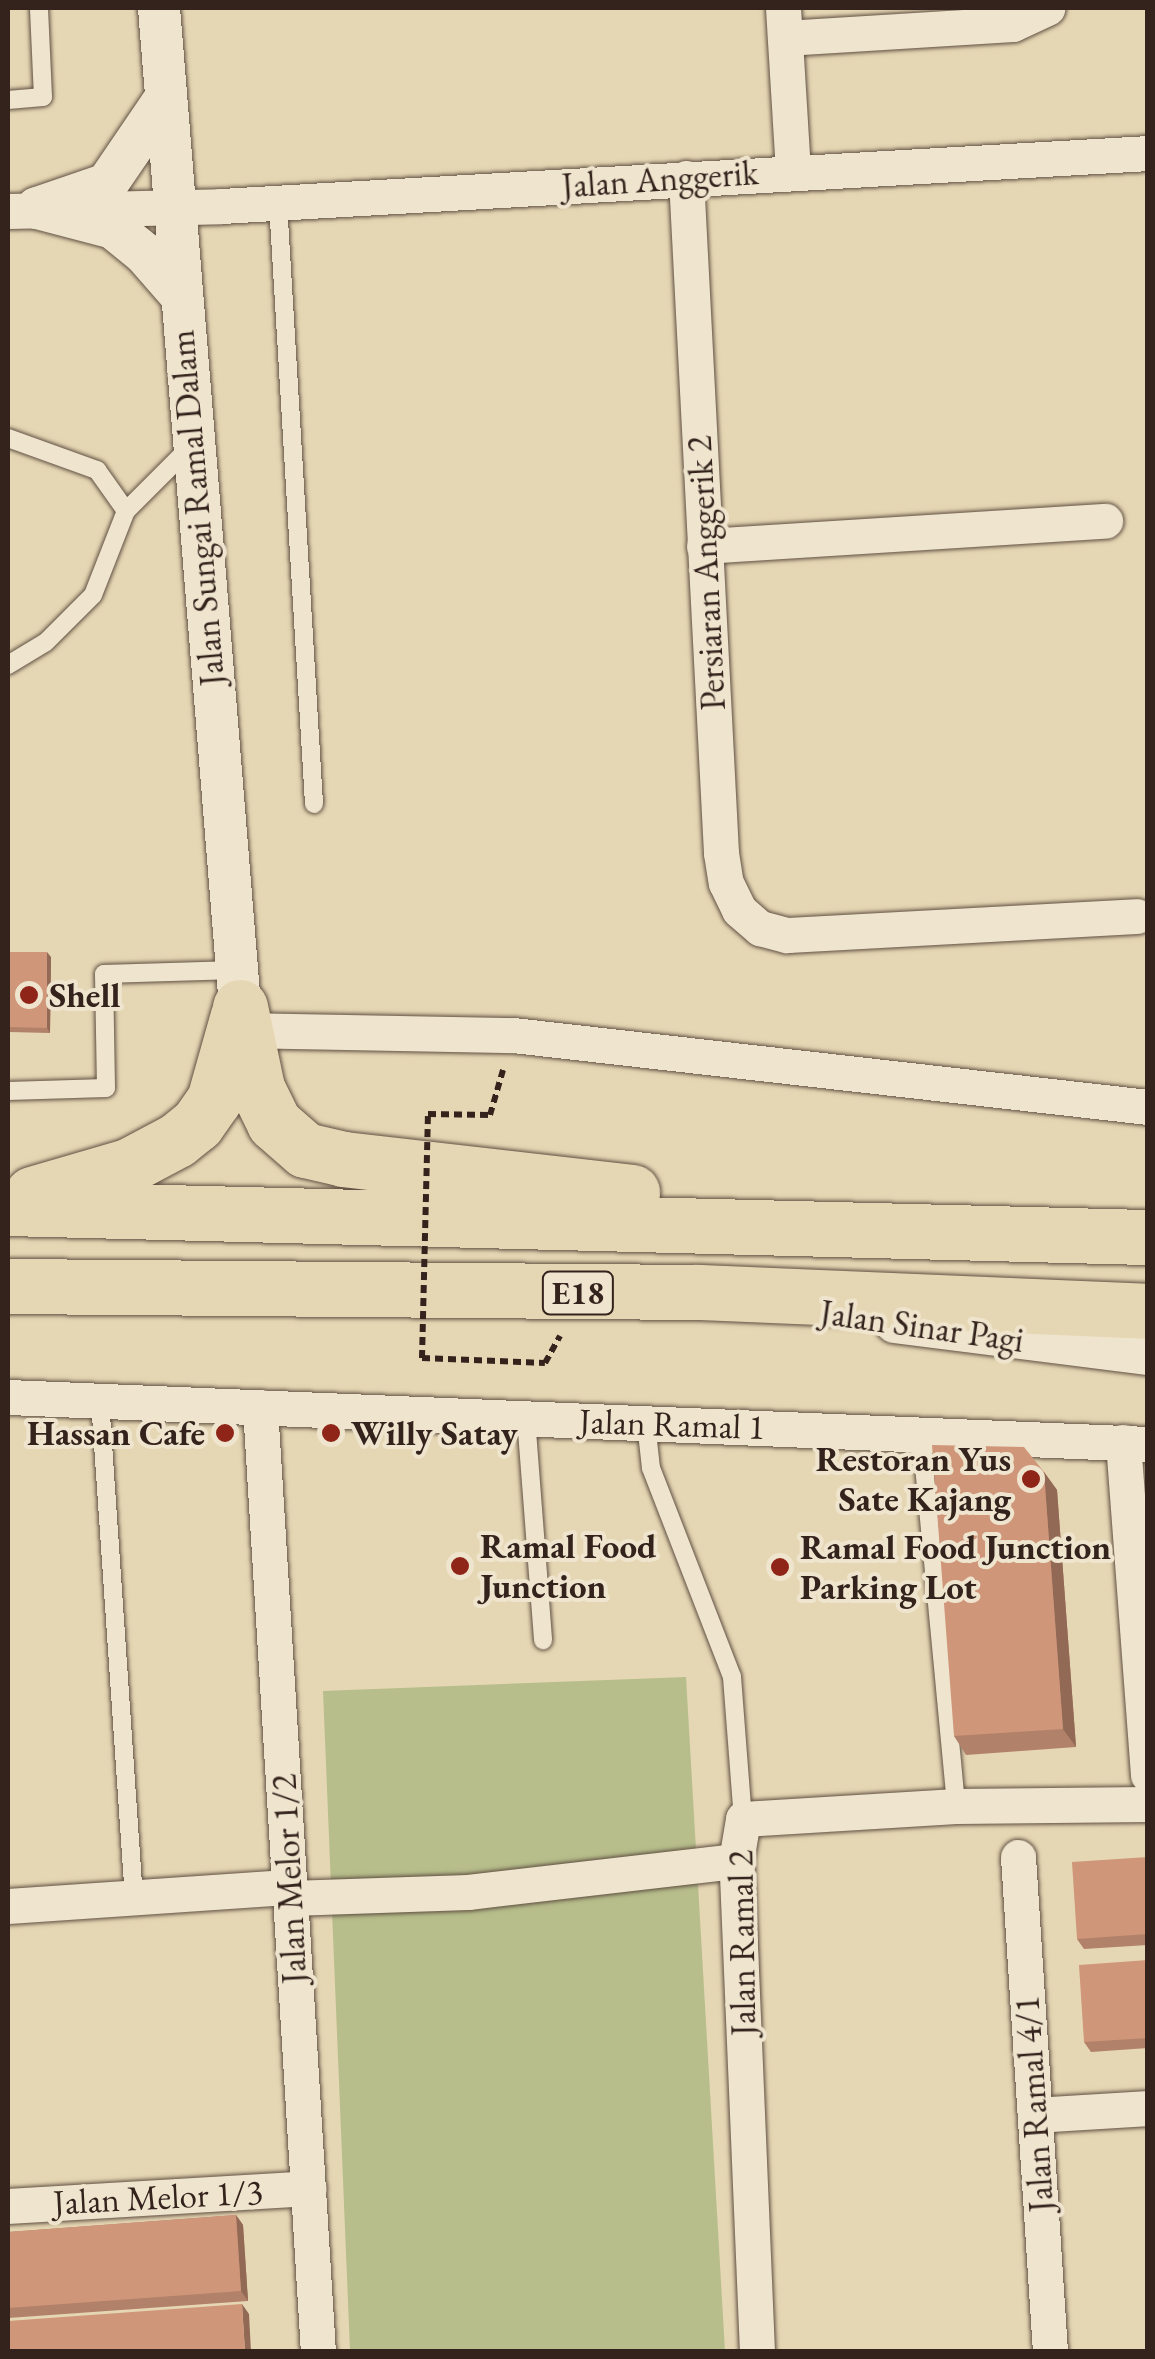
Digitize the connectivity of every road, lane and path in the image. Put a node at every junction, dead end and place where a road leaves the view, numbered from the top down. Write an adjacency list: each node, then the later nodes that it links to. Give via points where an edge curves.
1 (38, 8): 5 (lane, via 44,97)
2 (159, 8): 6 (street, Jalan Sungai Ramal Dalam)
3 (1047, 8): 4 (street, via 1012,24)
4 (784, 23): 8 (street)
5 (8, 100)
6 (166, 100): 11 (street, Jalan Sungai Ramal Dalam); 12 (street, via 108,184)
7 (1148, 153): 8 (street, Jalan Anggerik)
8 (793, 171): 9 (street, Jalan Anggerik)
9 (686, 178): 10 (street, Jalan Anggerik); 18 (street, Persiaran Anggerik 2)
10 (278, 202): 11 (street, Jalan Anggerik); 20 (lane)
11 (174, 208): 12 (street, Jalan Anggerik); 13 (street, Jalan Sungai Ramal Dalam)
12 (22, 209): 13 (street, via 113,228)
13 (179, 293): 15 (street, Jalan Sungai Ramal Dalam)
14 (8, 438): 16 (lane, via 97,470)
15 (192, 444): 16 (lane); 22 (street, Jalan Sungai Ramal Dalam)
16 (126, 511): 19 (lane, via 92,595 46,642)
17 (1105, 521): 18 (street)
18 (704, 546): 21 (street, Persiaran Anggerik 2, via 726,883 740,910 760,928 786,935)
19 (8, 665)
20 (314, 804)
21 (1136, 916)
22 (240, 1002): 23 (street); 24 (lane, via 104,974 106,1088); 26 (highway, via 214,1100 197,1124 128,1166); 27 (highway, via 257,1088 274,1123 304,1150)
23 (514, 1035): 25 (street); 32 (path, bridge, via 490,1115 428,1114 422,1358 545,1363)
24 (8, 1090)
25 (1148, 1108)
26 (8, 1205): 27 (highway, E18)
27 (994, 1233): 28 (highway, E18)
28 (1148, 1237)
29 (8, 1286): 30 (highway, E18)
30 (250, 1290): 32 (highway, E18); 34 (highway)
31 (698, 1292): 32 (highway, E18); 33 (highway, E18); 35 (street, Jalan Sinar Pagi)
32 (583, 1293)
33 (1148, 1310)
34 (8, 1311)
35 (1148, 1354)
36 (8, 1397): 37 (street, Jalan Ramal 1)
37 (100, 1400): 38 (street, Jalan Ramal 1); 51 (lane)
38 (260, 1407): 39 (street, Jalan Ramal 1); 50 (street, Jalan Melor 1/2)
39 (526, 1418): 40 (street, Jalan Ramal 1); 43 (lane)
40 (646, 1423): 41 (street, Jalan Ramal 1); 47 (lane, via 651,1468 732,1676)
41 (921, 1434): 42 (street, Jalan Ramal 1); 46 (lane)
42 (1135, 1443): 44 (street, Jalan Ramal 1)
43 (543, 1640)
44 (1148, 1775)
45 (1148, 1804): 46 (street, Jalan Ramal 2)
46 (956, 1806): 47 (street, Jalan Ramal 2)
47 (743, 1819): 49 (street, Jalan Ramal 2)
48 (1018, 1857): 54 (street, Jalan Ramal 4/1)
49 (736, 1861): 50 (street, via 468,1892); 58 (street, Jalan Ramal 2)
50 (290, 1892): 51 (street); 55 (street, Jalan Melor 1/2)
51 (134, 1898): 52 (street)
52 (8, 1906)
53 (1148, 2108): 54 (street)
54 (1034, 2115): 59 (street, Jalan Ramal 4/1)
55 (308, 2188): 56 (street, Jalan Melor 1/3); 57 (street, Jalan Melor 1/2)
56 (8, 2206)
57 (318, 2352)
58 (757, 2352)
59 (1050, 2352)

